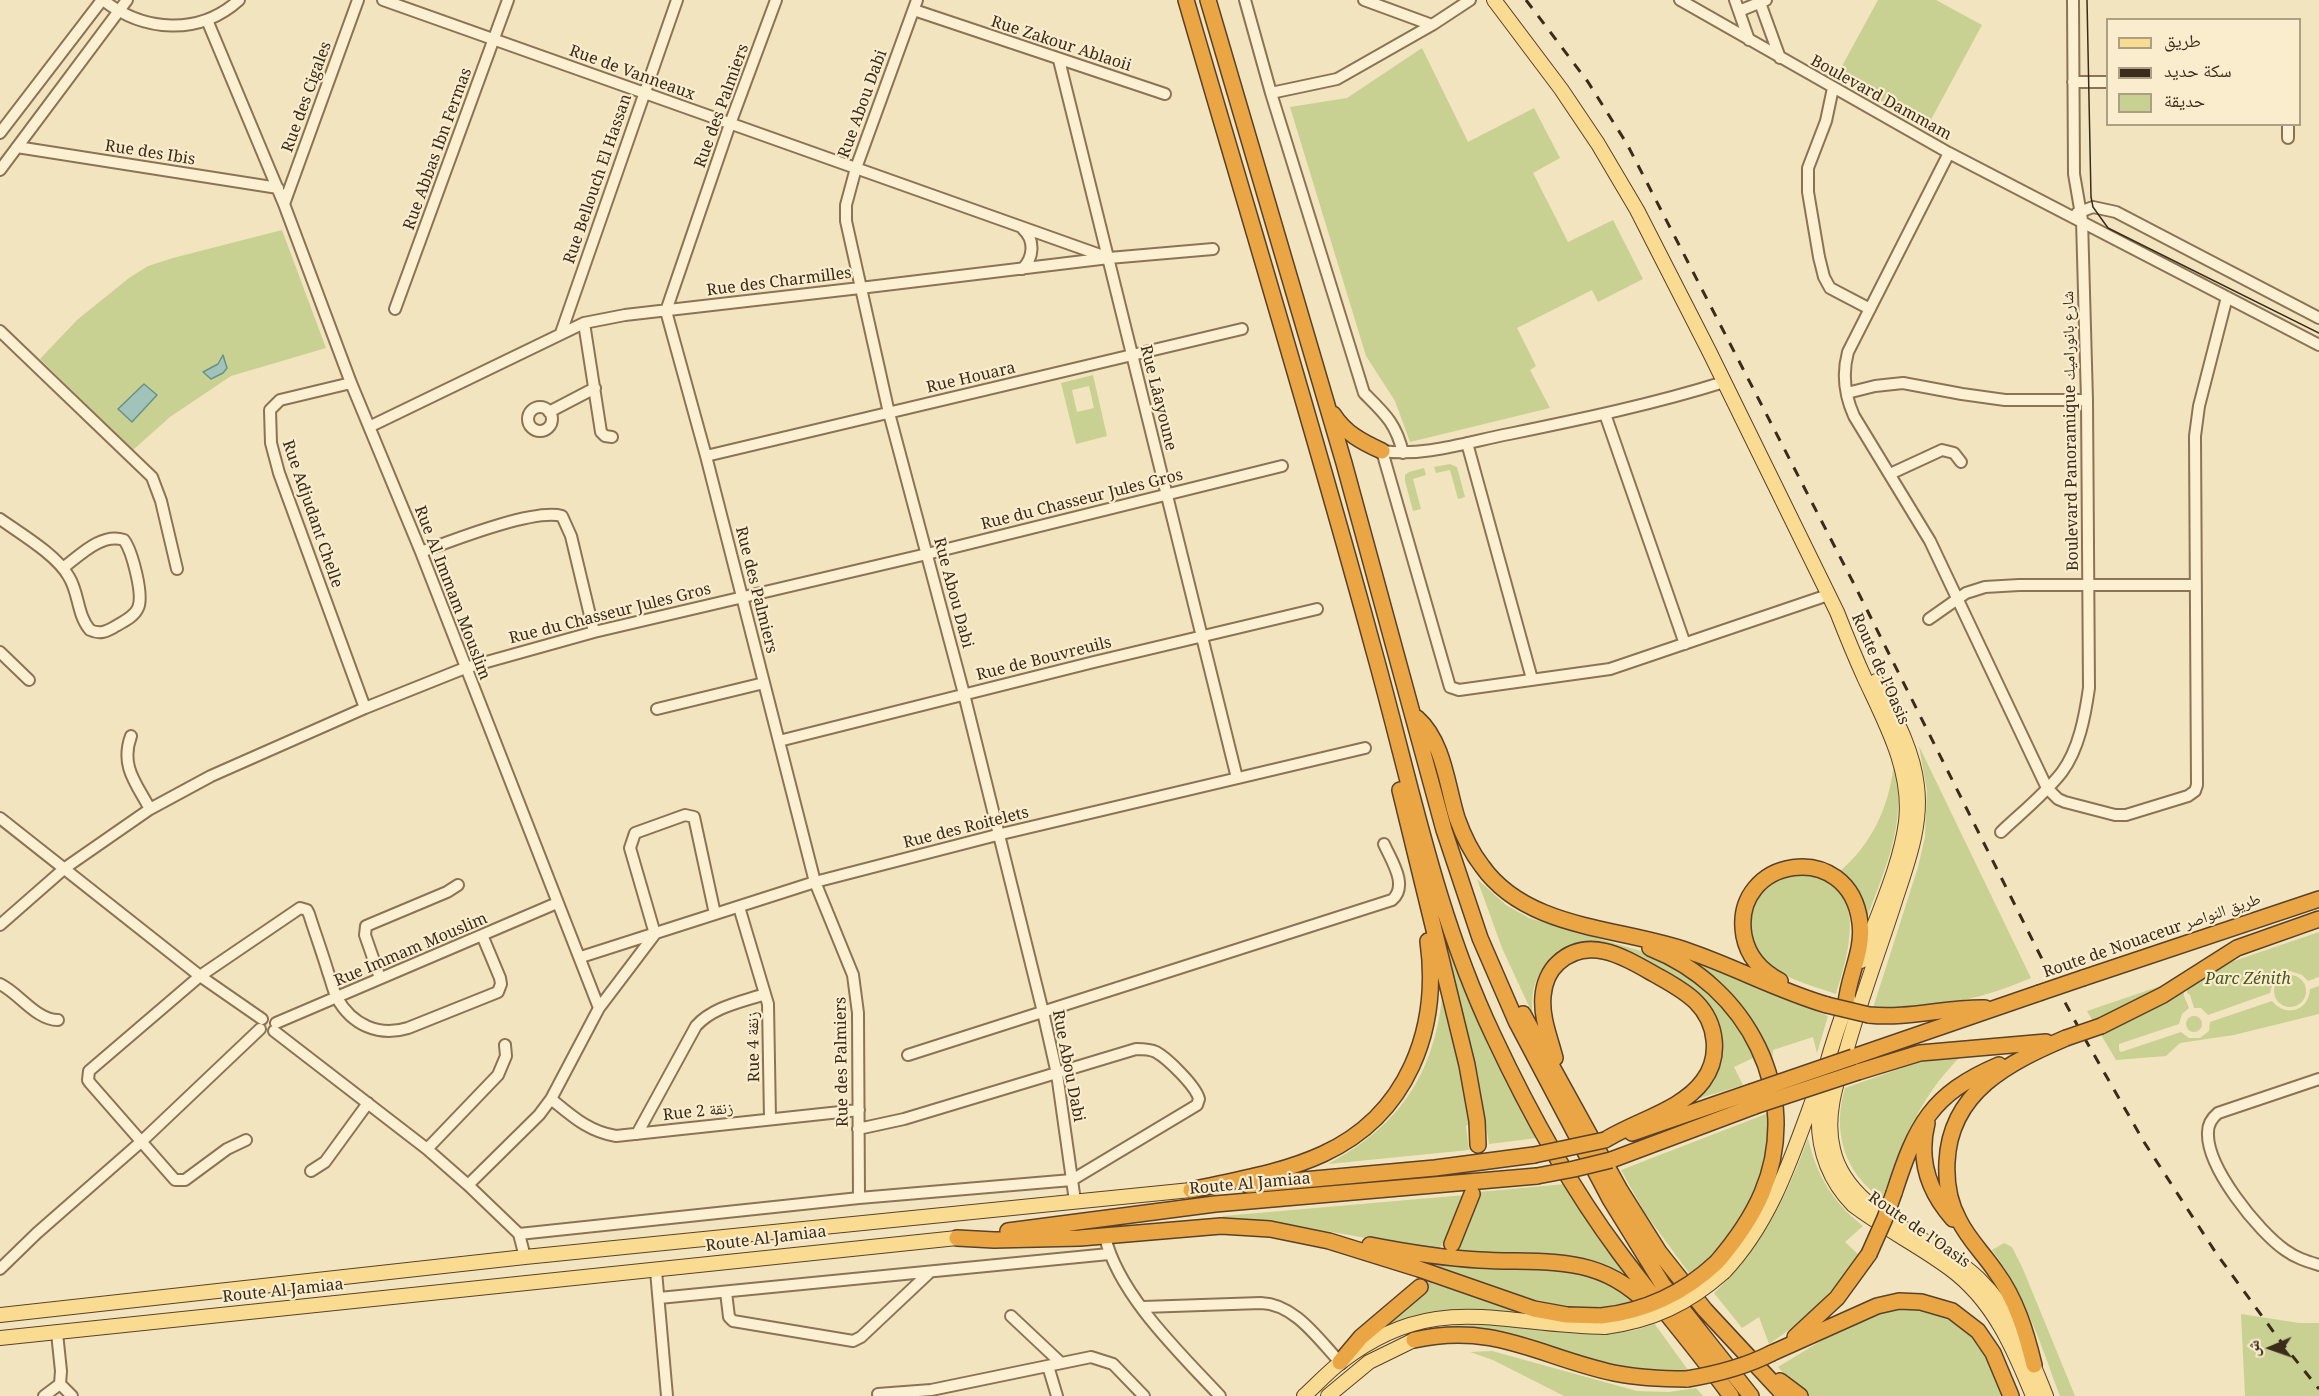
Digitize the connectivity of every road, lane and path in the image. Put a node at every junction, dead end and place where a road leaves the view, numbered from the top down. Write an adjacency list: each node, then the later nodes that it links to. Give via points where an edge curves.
1 (103, 0): 20 (street); 36 (street)
2 (127, 0): 20 (street)
3 (239, 0): 22 (street)
4 (358, 0): 43 (street, Rue des Cigales)
5 (382, 0): 24 (street, Rue de Vanneaux)
6 (508, 0): 24 (street, Rue Abbas Ibn Fermas)
7 (676, 0): 31 (street, Rue Bellouch El Hassan)
8 (776, 0): 34 (street, Rue des Palmiers)
9 (1186, 0): 78 (highway)
10 (1208, 0): 66 (highway)
11 (1245, 0): 32 (street)
12 (1364, 0): 23 (street)
13 (1470, 0): 23 (street)
14 (1494, 0): 61 (main road, via 1598,144 1664,260)
15 (1680, 0): 25 (street, Boulevard Dammam)
16 (1735, 0): 21 (street)
17 (2073, 0): 28 (street, Boulevard Panoramique شارع بانوراميك)
18 (1762, 1): 21 (street); 26 (street)
19 (916, 5): 27 (street, Rue Zakour Ablaoii); 40 (street, Rue Abou Dabi)
20 (118, 11): 22 (street, via 149,24 166,26); 38 (street)
21 (1739, 11): 25 (street)
22 (207, 20): 42 (street)
23 (1432, 25): 32 (street, via 1337,79)
24 (494, 40): 31 (street, Rue de Vanneaux); 51 (street, Rue Abbas Ibn Fermas)
25 (1749, 40): 26 (street, Boulevard Dammam)
26 (1780, 58): 30 (street, Boulevard Dammam)
27 (1059, 60): 33 (street, Rue Zakour Ablaoii); 47 (street, Rue Lâayoune)
28 (2073, 82): 29 (street); 44 (street, Boulevard Panoramique شارع بانوراميك)
29 (2106, 82)
30 (1833, 88): 39 (street, Boulevard Dammam); 52 (street, via 1826,121 1808,168 1808,192 1824,277 1830,288)
31 (643, 93): 34 (street, Rue de Vanneaux); 58 (street, Rue Bellouch El Hassan)
32 (1271, 93): 74 (street, via 1364,393 1393,422)
33 (1165, 94)
34 (730, 124): 40 (street, Rue de Vanneaux); 53 (street, Rue des Palmiers)
35 (2288, 126): 37 (street)
36 (0, 134)
37 (2288, 138)
38 (17, 147): 41 (street); 42 (street, Rue des Ibis)
39 (1949, 153): 44 (street, Boulevard Dammam); 52 (street)
40 (856, 168): 45 (street, Rue de Vanneaux); 49 (street, Rue Abou Dabi, via 846,221)
41 (0, 170)
42 (278, 188): 43 (street, Rue Al Immam Mouslim)
43 (284, 204): 62 (street, Rue Al Immam Mouslim)
44 (2078, 215): 50 (street, Boulevard Dammam); 54 (street, Boulevard Dammam, via 2093,207 2115,212); 65 (street, Boulevard Panoramique شارع بانوراميك)
45 (1020, 227): 47 (street, Rue de Vanneaux); 48 (street, via 1028,234 1031,251)
46 (1213, 249): 47 (street, Rue des Charmilles)
47 (1109, 258): 48 (street, Rue des Charmilles); 60 (street, Rue Lâayoune)
48 (1022, 269): 49 (street, Rue des Charmilles)
49 (860, 288): 53 (street, Rue des Charmilles); 68 (street, Rue Abou Dabi)
50 (2227, 297): 59 (street, Boulevard Dammam); 87 (street, via 2197,416)
51 (394, 309)
52 (1870, 309): 64 (street, via 1848,352)
53 (666, 311): 55 (street, Rue des Charmilles); 75 (street, Rue des Palmiers)
54 (2319, 318)
55 (584, 323): 58 (street, Rue des Charmilles); 63 (street)
56 (1242, 329): 60 (street, Rue Houara)
57 (0, 331): 86 (street, via 152,477)
58 (561, 333): 70 (street, Rue des Charmilles)
59 (2319, 345)
60 (1133, 356): 68 (street, Rue Houara); 81 (street, Rue Lâayoune)
61 (1724, 382): 69 (street); 89 (main road)
62 (351, 383): 70 (street, Rue Al Immam Mouslim); 104 (street, Rue Adjudant Chelle, via 280,400 270,410 269,429 279,473)
63 (595, 388): 67 (street); 71 (street, via 602,432)
64 (1846, 393): 65 (street, via 1903,383 2005,400); 80 (street, via 1854,416)
65 (2086, 400): 88 (street, Boulevard Panoramique شارع بانوراميك)
66 (1327, 404): 73 (highway, via 1349,433); 77 (highway)
67 (549, 412)
68 (889, 413): 75 (street, Rue Houara); 84 (street, Rue Abou Dabi)
69 (1605, 414): 72 (street); 97 (street)
70 (371, 426): 83 (street, Rue Al Immam Mouslim)
71 (612, 437)
72 (1467, 443): 74 (street); 100 (street)
73 (1382, 451): 74 (street); 77 (highway, via 1353,452); 100 (street, via 1450,687 1459,690)
74 (1402, 453)
75 (706, 456): 90 (street, Rue des Palmiers)
76 (1961, 462): 80 (street, via 1954,453 1942,450)
77 (1344, 463): 106 (highway)
78 (1322, 464): 120 (highway, via 1340,557); 198 (highway, via 1441,901 1473,992 1539,1125 1580,1196)
79 (1282, 466): 81 (street, Rue du Chasseur Jules Gros)
80 (1890, 474): 91 (street)
81 (1167, 495): 84 (street, Rue du Chasseur Jules Gros); 96 (street, Rue Lâayoune)
82 (0, 519): 85 (street)
83 (421, 552): 95 (street, via 503,524 562,516 571,536); 99 (street, Rue Al Immam Mouslim)
84 (927, 554): 90 (street, Rue du Chasseur Jules Gros); 103 (street, Rue Abou Dabi)
85 (63, 568): 85 (street, via 90,630 104,632 137,610 139,591 124,540 113,538 98,543)
86 (177, 569)
87 (2196, 585): 88 (street); 111 (street, via 2195,791 2126,815 2115,815 2065,802)
88 (2089, 587): 91 (street, via 1998,586 1973,590); 111 (street, Boulevard Panoramique شارع بانوراميك, via 2087,706 2072,756)
89 (1828, 595): 93 (main road); 97 (street)
90 (741, 597): 95 (street, Rue du Chasseur Jules Gros); 102 (street, Rue des Palmiers)
91 (1958, 598): 94 (street); 111 (street)
92 (1317, 609): 96 (street, Rue de Bouvreuils)
93 (1837, 612): 137 (main road, Route de l'Oasis, via 1894,742 1903,769 1907,802 1901,844); 201 (main road, Route de l'Oasis, via 1857,642 1905,741 1918,798 1910,855 1834,1090 1830,1122 1833,1151 1845,1177 1881,1214 1941,1249 1979,1279 2004,1311)
94 (1929, 619)
95 (594, 632): 99 (street, Rue du Chasseur Jules Gros)
96 (1202, 636): 103 (street, Rue de Bouvreuils); 110 (street, Rue Lâayoune)
97 (1685, 644): 100 (street, via 1611,669)
98 (0, 652): 101 (street)
99 (465, 668): 104 (street, Rue du Chasseur Jules Gros); 122 (street, Rue Al Immam Mouslim)
100 (1532, 679)
101 (29, 680)
102 (764, 683): 105 (street); 108 (street, Rue des Palmiers)
103 (964, 694): 108 (street, Rue de Bouvreuils); 115 (street, Rue Abou Dabi)
104 (365, 708): 112 (street, Rue du Chasseur Jules Gros, via 211,776)
105 (657, 709)
106 (1414, 716): 127 (highway, via 1434,741 1462,830 1490,876 1532,908); 151 (highway, via 1491,943 1516,1002); 215 (highway, via 1461,885 1501,991 1606,1192 1663,1285)
107 (131, 736): 112 (street, via 126,764)
108 (779, 741): 118 (street, Rue des Palmiers)
109 (1365, 748): 110 (street, Rue des Roitelets)
110 (1237, 777): 115 (street, Rue des Roitelets)
111 (2047, 788): 114 (street, Boulevard Panoramique شارع بانوراميك)
112 (150, 810): 117 (street, Rue du Chasseur Jules Gros)
113 (0, 818): 117 (street)
114 (2001, 832)
115 (998, 835): 118 (street, Rue des Roitelets); 140 (street, Rue Abou Dabi)
116 (1384, 844): 140 (street, via 1400,882 1398,894 1392,900)
117 (65, 868): 126 (street, Rue du Chasseur Jules Gros); 131 (street)
118 (816, 882): 123 (street, Rue des Roitelets); 156 (street, Rue des Palmiers, via 856,988)
119 (458, 885): 132 (street, via 366,927 365,935)
120 (1424, 894): 164 (highway, via 1467,1065); 169 (highway, via 1431,979 1428,1019 1415,1061 1383,1111 1346,1142 1323,1154 1270,1172)
121 (2319, 899): 139 (highway, Route de Nouaceur طريق النواصر, bridge)
122 (557, 903): 129 (street, Rue Immam Mouslim); 130 (street, Rue Al Immam Mouslim)
123 (739, 907): 124 (street, Rue des Roitelets); 134 (street, Rue 4 زنقة)
124 (715, 914): 128 (street, Rue des Roitelets); 128 (street, via 698,827 694,817 685,815 635,833 631,840 632,857)
125 (2319, 919): 144 (highway, bridge, via 2237,948 2142,1007)
126 (0, 925)
127 (1603, 931): 136 (highway, via 1634,935 1688,951); 182 (highway, via 1662,952 1706,979 1741,1016 1765,1063 1775,1115 1772,1162 1748,1221)
128 (655, 934): 130 (street, Rue des Roitelets); 138 (street)
129 (482, 935): 132 (street, Rue Immam Mouslim); 135 (street, via 501,984 494,995 394,1032 367,1026 352,1016)
130 (581, 957): 138 (street, Rue Al Immam Mouslim)
131 (200, 976): 135 (street, via 303,908 309,914); 142 (street); 163 (street, via 89,1071 90,1083)
132 (380, 978): 135 (street, Rue Immam Mouslim)
133 (0, 984): 141 (street, via 48,1019)
134 (765, 994): 158 (street, Rue 4 زنقة, via 769,1013); 160 (street, via 701,1020)
135 (338, 998): 143 (street, Rue Immam Mouslim)
136 (1810, 1000): 137 (highway, via 1760,968 1744,932 1746,908 1757,887 1775,872 1798,866 1814,867 1835,877 1851,894 1858,911 1860,942); 139 (highway, bridge, via 1869,1015)
137 (1846, 1004): 149 (main road, Route de l'Oasis)
138 (600, 1008): 153 (street)
139 (1997, 1009): 148 (highway, Route de Nouaceur طريق النواصر)
140 (1043, 1012): 146 (street); 150 (street, Rue Abou Dabi)
141 (58, 1020)
142 (261, 1024): 143 (street, via 267,1034); 163 (street)
143 (275, 1027): 155 (street)
144 (2066, 1038): 147 (highway); 148 (highway, via 1920,1053)
145 (505, 1045): 165 (street, via 506,1056 498,1075)
146 (908, 1055)
147 (2024, 1056): 157 (highway, via 1964,1082); 173 (highway, via 1979,1089 1965,1106 1951,1136 1947,1184)
148 (1855, 1065): 154 (highway, bridge)
149 (1825, 1070): 182 (main road, via 1766,1216 1747,1246); 219 (main road, Route de l'Oasis, via 1819,1140 1833,1180 1853,1205 1950,1269 1983,1300 2008,1339)
150 (1058, 1074): 159 (street); 167 (street, Rue Abou Dabi); 167 (street, via 1147,1049 1164,1059 1195,1089 1199,1099 1197,1105)
151 (1560, 1078): 162 (highway, via 1544,1021 1543,995 1554,966 1573,953 1595,949 1624,957 1682,991 1704,1011 1715,1046 1704,1080 1674,1104); 195 (highway, via 1638,1221 1682,1282)
152 (2319, 1079): 181 (street, via 2218,1113 2208,1130 2213,1157 2240,1204 2259,1227 2293,1255)
153 (551, 1099): 160 (street, Rue 2 زنقة, via 601,1134); 168 (street, via 525,1131)
154 (1753, 1099): 162 (highway); 176 (highway, Route Al Jamiaa, bridge, via 1611,1160 1537,1176 1215,1204)
155 (368, 1103): 165 (street); 166 (street, via 326,1162)
156 (859, 1110): 158 (street, Rue 2 زنقة); 159 (street, Rue des Palmiers)
157 (1931, 1110): 173 (highway, via 1923,1143 1926,1173 1940,1203); 197 (highway, bridge, via 1910,1144 1886,1218 1869,1254 1831,1305)
158 (770, 1119): 160 (street, Rue 2 زنقة)
159 (858, 1129): 171 (street, Rue des Palmiers)
160 (637, 1134)
161 (246, 1140): 163 (street, via 235,1143 180,1182)
162 (1605, 1140): 169 (highway, Route Al Jamiaa, bridge, via 1534,1155 1435,1168)
163 (142, 1141): 183 (street)
164 (1478, 1145)
165 (427, 1149): 168 (street)
166 (311, 1171)
167 (1072, 1180): 171 (street); 172 (street, Rue Abou Dabi)
168 (468, 1185): 174 (street)
169 (1191, 1190): 172 (main road, Route Al Jamiaa)
170 (1472, 1194): 178 (highway)
171 (859, 1198): 174 (street)
172 (1075, 1201): 180 (main road, Route Al Jamiaa)
173 (1964, 1229): 201 (highway, via 2012,1298)
174 (519, 1234): 180 (street)
175 (1105, 1236): 176 (highway); 177 (highway, via 1229,1227 1286,1231); 179 (street)
176 (957, 1238): 184 (main road, Route Al Jamiaa)
177 (1329, 1241): 192 (highway, via 1534,1310); 198 (highway, via 1453,1258 1549,1260 1586,1267 1633,1291)
178 (1452, 1244)
179 (1109, 1254): 185 (street); 189 (street, via 1121,1279)
180 (525, 1257): 190 (main road, Route Al Jamiaa)
181 (2319, 1265)
182 (1720, 1267): 192 (highway, bridge, via 1670,1296)
183 (0, 1269)
184 (656, 1270): 188 (street); 193 (main road, Route Al Jamiaa)
185 (930, 1272): 187 (street); 187 (street, via 853,1341 732,1321)
186 (1420, 1287): 199 (highway, via 1361,1337)
187 (726, 1292): 188 (street)
188 (659, 1298): 208 (street)
189 (1143, 1307): 199 (street, via 1276,1304 1294,1315); 211 (street, via 1164,1336)
190 (0, 1315)
191 (1011, 1316): 200 (street)
192 (1603, 1321): 199 (main road, via 1438,1317 1398,1327)
193 (57, 1333): 194 (main road, Route Al Jamiaa); 203 (street)
194 (0, 1338)
195 (1730, 1338): 216 (highway); 217 (highway)
196 (1414, 1340): 197 (highway, bridge, via 1450,1334 1492,1336 1649,1379 1687,1378 1728,1370); 213 (main road, via 1369,1362)
197 (1777, 1350): 218 (highway, via 1877,1306 1899,1301 1932,1304 1962,1316 1978,1331 1993,1353)
198 (1698, 1352): 214 (highway)
199 (1340, 1362): 212 (main road)
200 (1061, 1363): 202 (street); 210 (street, via 1091,1357 1107,1361 1119,1368)
201 (2034, 1365): 220 (main road, Route de l'Oasis)
202 (1048, 1366): 204 (street); 209 (street)
203 (60, 1384): 206 (street); 207 (street)
204 (919, 1394): 205 (street)
205 (878, 1395)
206 (44, 1396)
207 (72, 1396)
208 (667, 1396)
209 (1057, 1396)
210 (1144, 1396)
211 (1220, 1396)
212 (1304, 1396)
213 (1328, 1396)
214 (1731, 1396)
215 (1751, 1396)
216 (1785, 1396)
217 (1800, 1396)
218 (2011, 1396)
219 (2033, 1396)
220 (2046, 1396)

